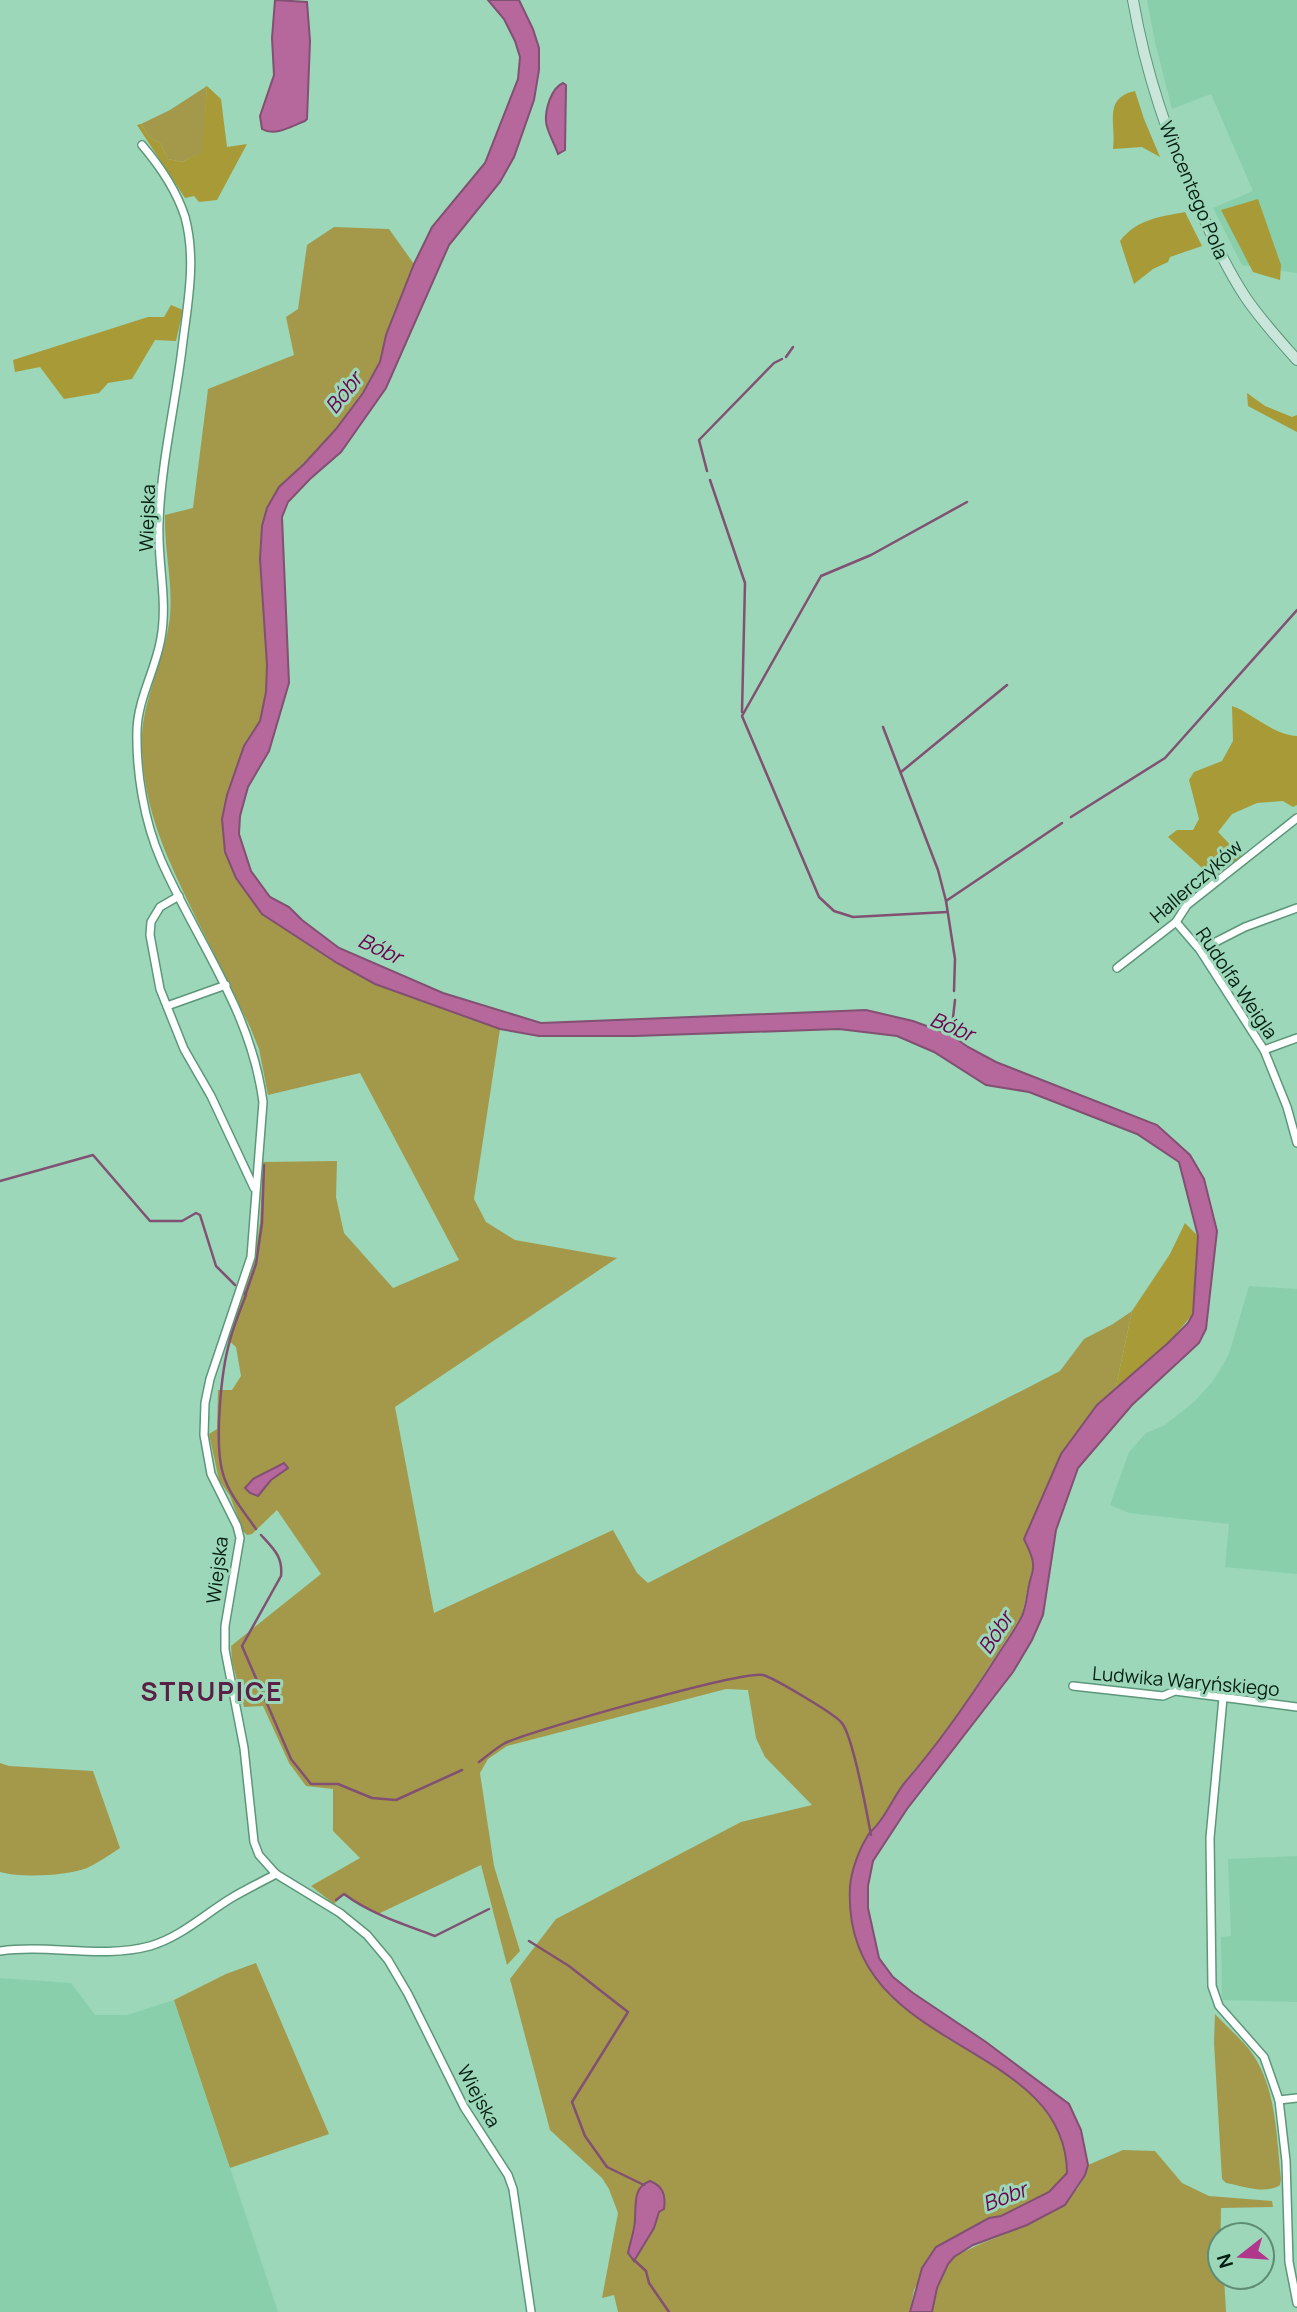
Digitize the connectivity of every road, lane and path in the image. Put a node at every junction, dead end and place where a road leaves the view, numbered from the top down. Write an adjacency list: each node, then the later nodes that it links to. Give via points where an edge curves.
1 (1133, 0): 3 (main road, Wincentego Pola, via 1146,67 1169,139 1211,234 1247,299)
2 (142, 145): 5 (street, Wiejska, via 184,216 191,286 159,523 164,595 161,639 142,702 137,752 145,810 160,858)
3 (1297, 360)
4 (1297, 818): 7 (street, Hallerczyków, via 1187,905)
5 (179, 896): 10 (street, Wiejska); 11 (street, Wiejska, via 160,907 151,922 159,989)
6 (1297, 908): 8 (street)
7 (1176, 922): 8 (street, Rudolfa Weigla); 9 (street, Hallerczyków)
8 (1200, 950): 13 (street, Rudolfa Weigla)
9 (1117, 968)
10 (226, 985): 11 (street); 15 (street, Wiejska, via 260,1076 263,1102)
11 (167, 1006): 15 (street, Wiejska)
12 (1297, 1038): 13 (street)
13 (1264, 1050): 14 (street, Rudolfa Weigla)
14 (1297, 1143)
15 (255, 1189): 19 (street, Wiejska, via 251,1257 211,1379 204,1435 211,1474 240,1538 225,1650 244,1748 254,1842 265,1865)
16 (1073, 1686): 17 (street, Ludwika Waryńskiego)
17 (1223, 1698): 18 (street, Ludwika Waryńskiego); 22 (street, via 1210,1838 1212,1986 1219,2006 1264,2057)
18 (1297, 1707)
19 (276, 1874): 20 (street, via 148,1947); 24 (street, Wiejska, via 340,1913 367,1936 408,1994 464,2107 508,2175)
20 (0, 1951)
21 (1297, 2098): 22 (street)
22 (1279, 2100): 23 (street, via 1289,2262)
23 (1297, 2303)
24 (531, 2312)

